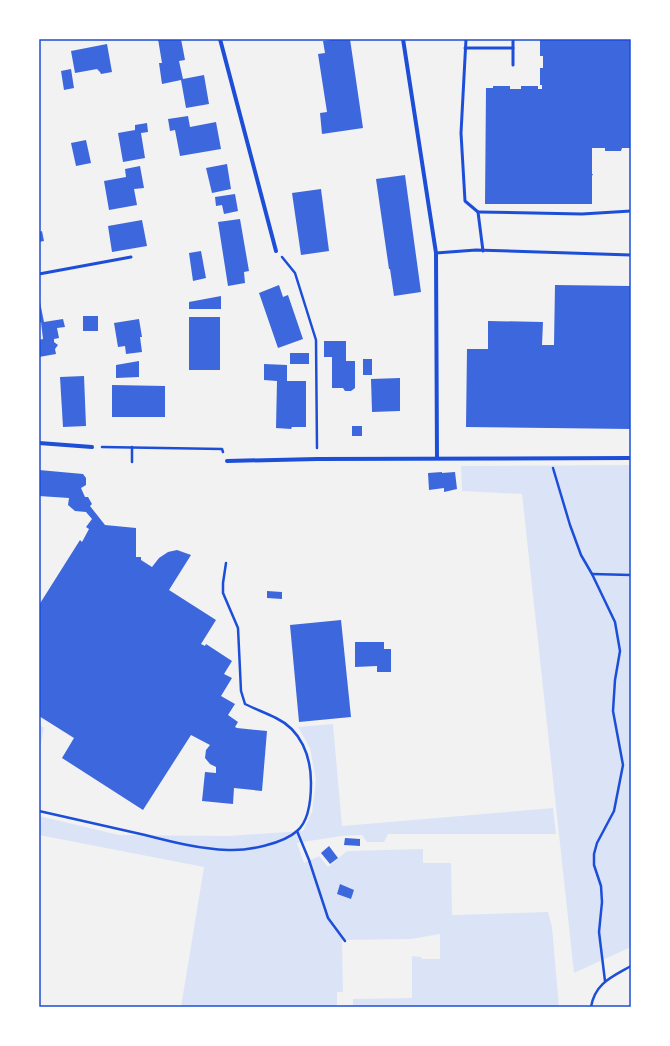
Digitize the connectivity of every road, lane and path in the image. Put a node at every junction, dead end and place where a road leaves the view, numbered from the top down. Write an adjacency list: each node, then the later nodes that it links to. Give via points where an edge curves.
1 (220, 39): 10 (street)
2 (403, 39): 12 (street)
3 (466, 39): 5 (lane)
4 (513, 39): 6 (lane)
5 (465, 48): 6 (lane); 9 (lane, via 461,133 465,201)
6 (513, 48): 7 (lane)
7 (513, 65)
8 (631, 211): 9 (lane, via 582,214)
9 (478, 212): 11 (lane)
10 (276, 251): 22 (path, via 295,273 316,340)
11 (483, 251): 12 (lane); 13 (lane)
12 (436, 253): 19 (street)
13 (631, 255)
14 (131, 256): 15 (lane)
15 (39, 274)
16 (39, 443): 17 (street)
17 (92, 447): 18 (path)
18 (132, 447): 23 (path, via 222,449); 24 (path)
19 (437, 458): 20 (street); 22 (street)
20 (550, 458): 21 (street); 26 (path, via 572,531)
21 (631, 458)
22 (317, 459): 23 (street)
23 (227, 461)
24 (132, 462)
25 (226, 563): 29 (path, via 223,593 238,628 243,700 290,727 308,757 311,789 304,823)
26 (592, 574): 27 (path); 32 (path, via 616,622 620,651 613,711 623,765 614,811 594,854 594,865 601,886 599,932)
27 (631, 575)
28 (39, 811): 29 (path, via 211,849 247,849 285,838)
29 (297, 831): 30 (path, via 328,918)
30 (345, 941)
31 (631, 966): 32 (path)
32 (604, 981): 33 (path, via 593,998)
33 (591, 1007)

